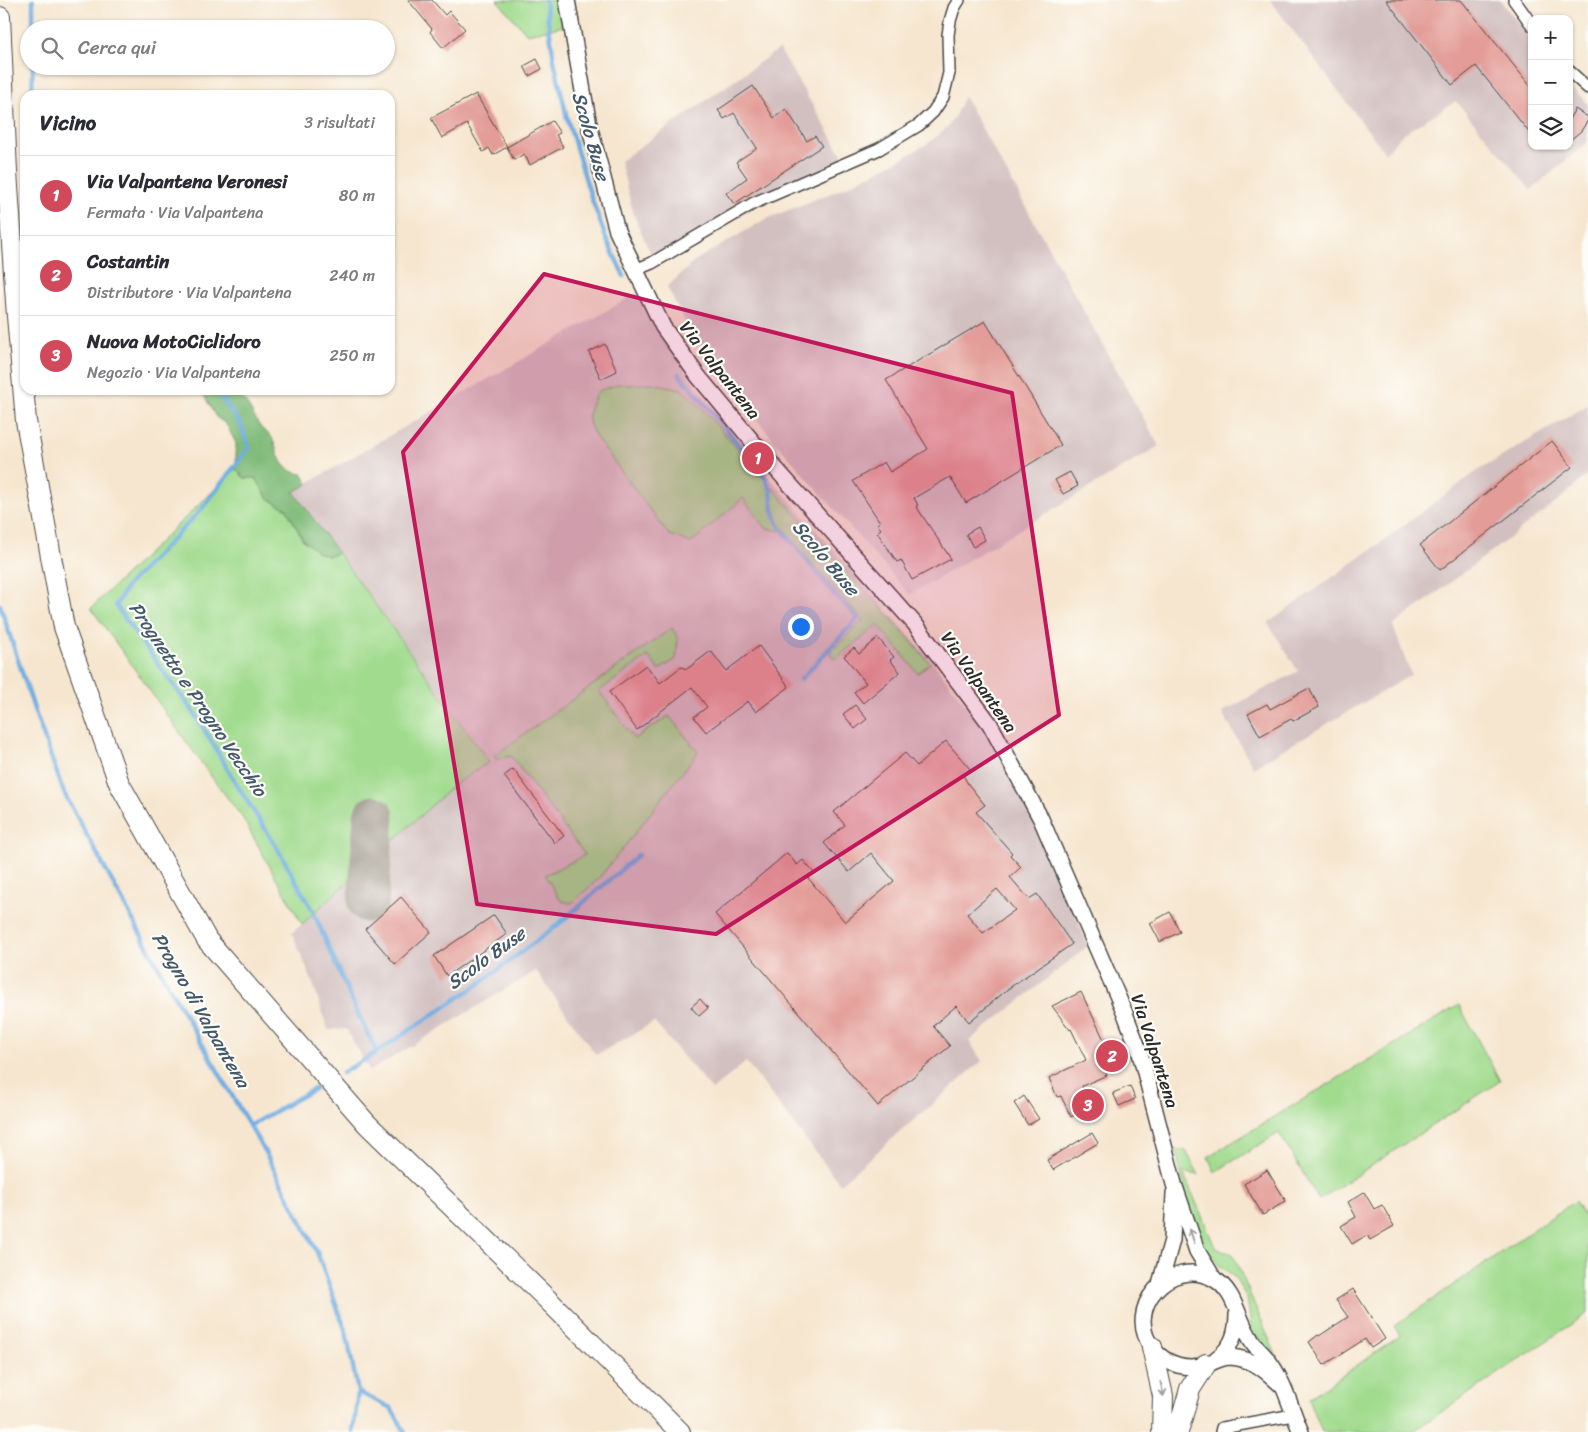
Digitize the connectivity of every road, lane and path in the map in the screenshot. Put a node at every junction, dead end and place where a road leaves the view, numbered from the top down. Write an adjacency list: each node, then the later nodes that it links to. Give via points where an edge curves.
1 (567, 0): 8 (street, Via Valpantena, via 589,126 617,231)
2 (959, 0): 8 (street, via 950,20 949,73 943,97 919,125 879,149 754,203)
3 (1514, 0): 5 (street)
4 (0, 17): 9 (highway)
5 (1528, 19)
6 (1573, 75): 7 (street)
7 (1588, 88)
8 (635, 270): 11 (street, Via Valpantena, via 663,327 698,376 915,624 990,724 1041,819 1124,1011 1140,1053)
9 (20, 351)
10 (24, 395): 19 (highway, via 64,627 119,783 207,940 367,1124)
11 (1174, 1184): 12 (street, Via Valpantena, one-way to 11, via 1197,1251); 13 (street, Via Valpantena, via 1172,1240)
12 (1214, 1279): 13 (street, via 1186,1273); 14 (street, Via Valpantena, via 1230,1294)
13 (1160, 1284): 15 (street, Via Valpantena, via 1149,1298 1144,1314 1145,1332)
14 (1238, 1314): 16 (street, via 1232,1342 1224,1353); 17 (street, Via Valpantena, via 1249,1338 1270,1363)
15 (1152, 1347): 16 (street, Via Valpantena, via 1160,1356 1182,1366); 20 (highway, one-way to 20, via 1163,1396)
16 (1209, 1363): 17 (street, Via Valpantena, via 1228,1357 1244,1359 1258,1365); 21 (highway, via 1190,1390)
17 (1284, 1388): 18 (street, Via Valpantena)
18 (1293, 1415): 22 (street, via 1222,1428); 23 (street, Via Valpantena)
19 (680, 1432)
20 (1162, 1432)
21 (1178, 1432)
22 (1221, 1432)
23 (1301, 1432)

